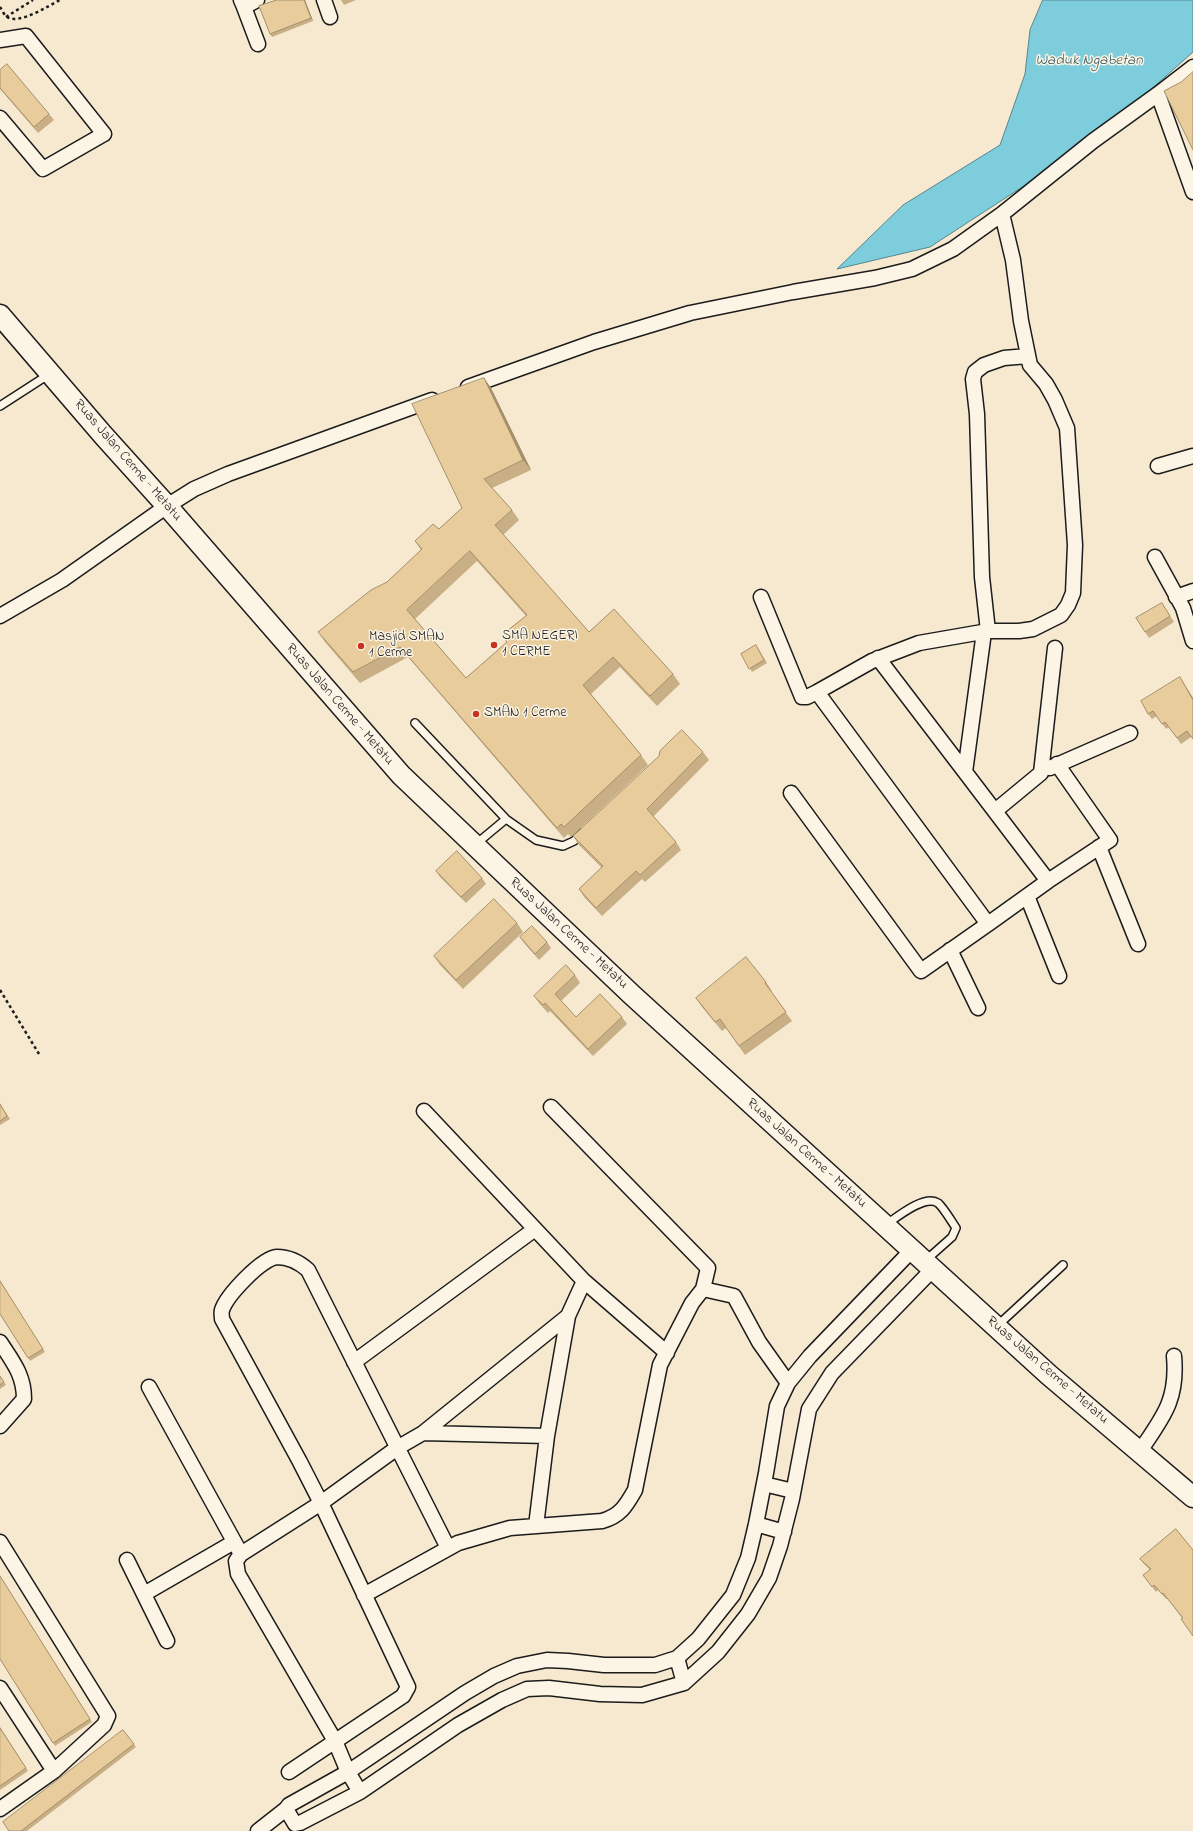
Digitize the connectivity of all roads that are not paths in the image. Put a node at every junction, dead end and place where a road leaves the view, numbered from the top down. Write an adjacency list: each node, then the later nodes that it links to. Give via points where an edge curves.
1 (257, 0): 3 (street)
2 (324, 0): 4 (street)
3 (242, 3): 6 (street)
4 (330, 17)
5 (0, 40): 9 (street, via 26,36 104,134 43,169)
6 (258, 44)
7 (1193, 67): 8 (street)
8 (1158, 94): 10 (street); 11 (street, via 1093,141)
9 (0, 118)
10 (1193, 192)
11 (1002, 214): 13 (street, via 1013,260); 18 (street, via 953,249 912,269 690,313 594,342 228,474)
12 (0, 315): 14 (main road, Ruas Jalan Cerme - Metatu)
13 (1028, 356): 24 (street, via 1004,358 984,365 975,372 973,379 977,414); 24 (street, via 1030,365 1055,400 1066,428 1075,545 1073,593 1061,615 1039,626 1019,631)
14 (50, 374): 15 (lane); 18 (main road, Ruas Jalan Cerme - Metatu)
15 (0, 406)
16 (1193, 456): 17 (street)
17 (1158, 466)
18 (167, 506): 23 (street, via 62,580); 38 (main road, Ruas Jalan Cerme - Metatu, via 401,776)
19 (1155, 557): 22 (street)
20 (1193, 591): 22 (street)
21 (761, 597): 28 (street, via 802,697)
22 (1176, 597): 25 (street, via 1183,608)
23 (0, 616)
24 (986, 631): 27 (street, via 919,643); 32 (street)
25 (1193, 641)
26 (1055, 648): 33 (street)
27 (878, 658): 28 (street); 32 (street)
28 (817, 692): 42 (street)
29 (415, 723): 36 (lane)
30 (1130, 733): 31 (street)
31 (1057, 764): 33 (street); 39 (street, via 1110,840)
32 (965, 772): 35 (street)
33 (1041, 773): 35 (street)
34 (791, 793): 44 (street, via 920,971)
35 (995, 811): 40 (street)
36 (506, 819): 37 (lane, via 536,840 554,845 563,846 574,841); 38 (lane)
37 (585, 830)
38 (474, 845): 49 (main road, Ruas Jalan Cerme - Metatu, via 631,994)
39 (1099, 847): 40 (street); 43 (street)
40 (1048, 881): 41 (street)
41 (1027, 896): 42 (street); 45 (street)
42 (988, 924): 44 (street)
43 (1138, 944)
44 (950, 950): 46 (street)
45 (1059, 976)
46 (978, 1008)
47 (551, 1107): 54 (street, via 708,1268)
48 (424, 1111): 50 (street)
49 (885, 1225): 51 (main road, Ruas Jalan Cerme - Metatu); 51 (lane, via 923,1201 938,1203 956,1228 952,1237)
50 (535, 1229): 53 (street); 60 (street)
51 (923, 1260): 56 (main road, Ruas Jalan Cerme - Metatu); 61 (street, via 810,1356); 69 (street, via 832,1373 809,1409)
52 (1063, 1265): 56 (lane)
53 (584, 1281): 55 (street); 58 (street)
54 (703, 1289): 58 (street, via 692,1303); 61 (street, via 734,1296 759,1342)
55 (568, 1316): 64 (street); 65 (street)
56 (997, 1326): 67 (main road, Ruas Jalan Cerme - Metatu, via 1050,1375)
57 (0, 1342): 63 (street, via 20,1373 24,1386 24,1399)
58 (667, 1353): 73 (street, via 660,1365 635,1490 625,1509 614,1518 602,1521)
59 (1174, 1356): 67 (street, via 1176,1375 1171,1399 1166,1412)
60 (354, 1362): 66 (street); 71 (street, via 308,1270 299,1262 276,1257 266,1260 228,1298 222,1311 222,1319 229,1333)
61 (788, 1383): 68 (street, via 777,1406)
62 (149, 1387): 76 (street)
63 (0, 1426)
64 (422, 1433): 65 (street); 66 (street)
65 (547, 1436): 73 (street)
66 (397, 1448): 71 (street); 77 (street)
67 (1140, 1451): 70 (main road, Ruas Jalan Cerme - Metatu)
68 (764, 1484): 69 (street); 72 (street)
69 (793, 1491): 74 (street)
70 (1191, 1493)
71 (321, 1503): 76 (street); 80 (street)
72 (756, 1524): 74 (street); 82 (street, via 748,1558 733,1595 698,1638)
73 (536, 1526): 77 (street, via 510,1528)
74 (784, 1532): 83 (street, via 769,1578 748,1614 718,1652)
75 (0, 1542): 86 (street, via 108,1716 104,1725)
76 (237, 1548): 79 (street); 85 (street, via 238,1574)
77 (448, 1548): 80 (street)
78 (127, 1560): 79 (street)
79 (144, 1594): 81 (street)
80 (364, 1595): 85 (street, via 408,1687 403,1696)
81 (166, 1640)
82 (677, 1658): 83 (street); 88 (street, via 655,1665 604,1666 548,1660 517,1666 465,1693)
83 (684, 1683): 89 (street, via 642,1695 600,1694 549,1688 527,1689 458,1725)
84 (0, 1688): 86 (street)
85 (335, 1741): 87 (street); 88 (street)
86 (54, 1771): 90 (street)
87 (290, 1772)
88 (348, 1772): 89 (street); 91 (street)
89 (360, 1792): 91 (street, via 300,1823 295,1824)
90 (0, 1809)
91 (286, 1809): 92 (street)
92 (258, 1831)

